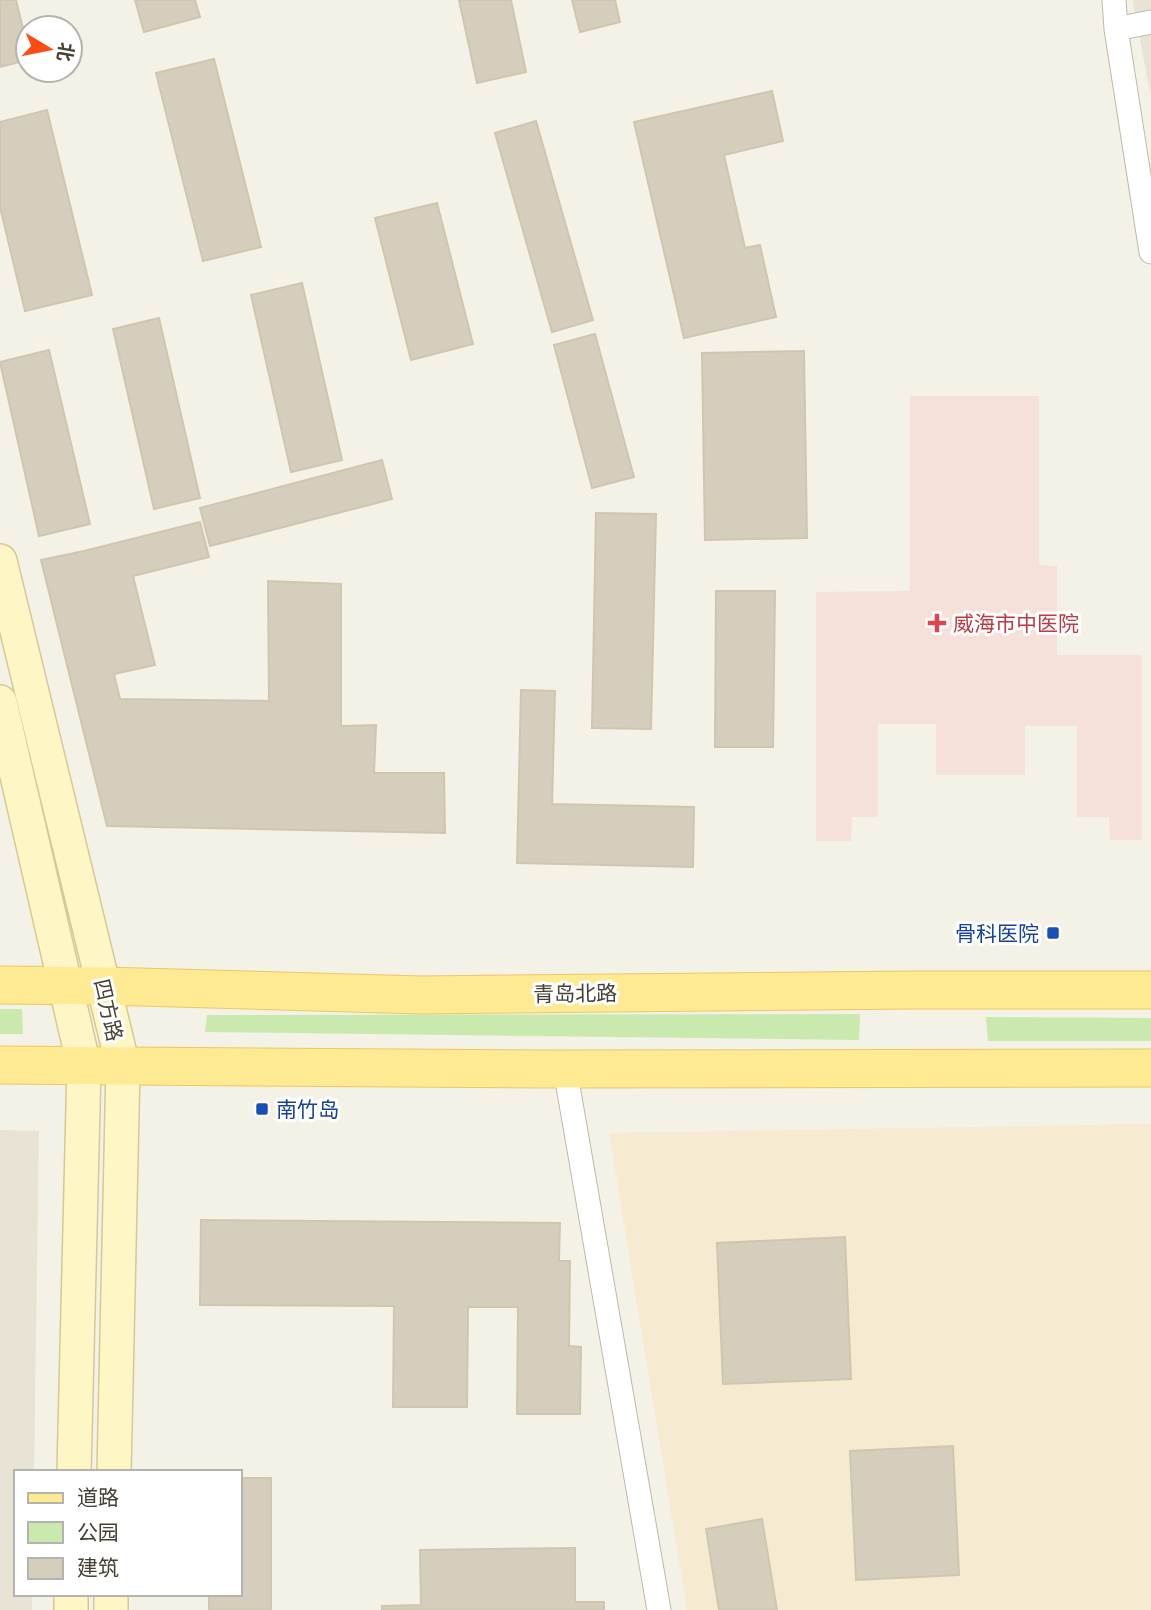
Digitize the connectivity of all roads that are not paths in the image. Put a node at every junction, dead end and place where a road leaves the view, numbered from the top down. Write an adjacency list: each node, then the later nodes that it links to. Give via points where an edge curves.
1 (1114, 0): 3 (street)
2 (1151, 22): 3 (street)
3 (1116, 29): 4 (street)
4 (1151, 252)
5 (0, 561): 9 (main road, 四方路)
6 (0, 702): 8 (main road, 四方路)
7 (0, 985): 8 (main road, 青岛北路)
8 (66, 986): 9 (main road, 青岛北路); 12 (main road, 四方路)
9 (103, 986): 10 (main road, 青岛北路, via 421,995); 13 (main road, 四方路)
10 (1151, 990)
11 (0, 1065): 12 (main road)
12 (84, 1066): 13 (main road); 16 (main road, 四方路)
13 (122, 1066): 15 (main road); 17 (main road, 四方路)
14 (1151, 1068): 15 (main road)
15 (565, 1069): 18 (street)
16 (74, 1470)
17 (114, 1470)
18 (659, 1610)

